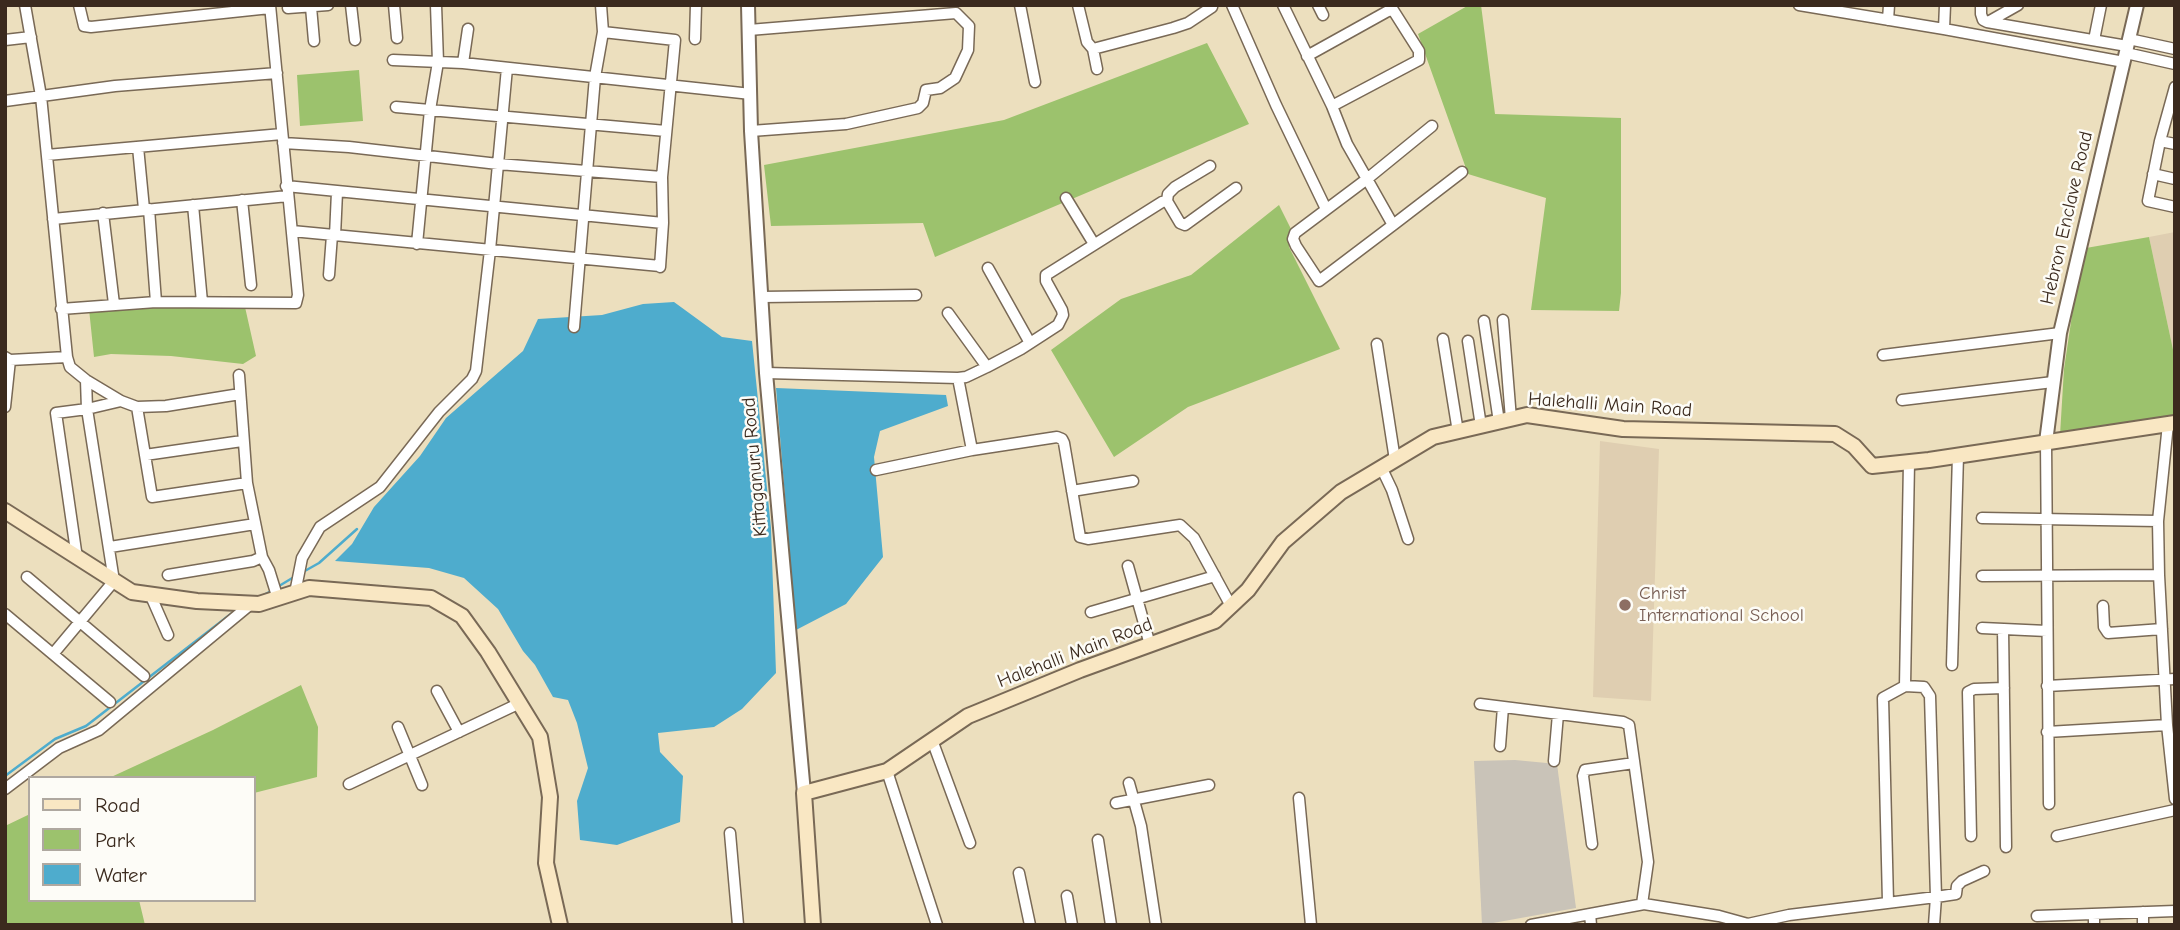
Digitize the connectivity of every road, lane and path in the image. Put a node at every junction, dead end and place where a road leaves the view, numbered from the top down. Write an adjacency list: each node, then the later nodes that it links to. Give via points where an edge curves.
1 (25, 5): 33 (street)
2 (79, 5): 21 (street, via 84,26 91,27)
3 (328, 5): 22 (street)
4 (351, 5): 37 (street)
5 (394, 5): 34 (street)
6 (436, 5): 45 (street)
7 (601, 5): 32 (street)
8 (696, 5): 35 (street)
9 (748, 5): 31 (street, Kittaganuru Road)
10 (1020, 5): 52 (street)
11 (1078, 5): 40 (street)
12 (1232, 5): 91 (street)
13 (1283, 5): 43 (street)
14 (1799, 5): 26 (street)
15 (1889, 5): 27 (street)
16 (1945, 5): 30 (street)
17 (1981, 5): 28 (street, via 1980,14)
18 (2018, 5): 28 (street)
19 (2101, 5): 38 (street)
20 (2137, 5): 42 (street, Hebron Enclave Road)
21 (270, 6): 50 (street)
22 (311, 6): 24 (street); 39 (street)
23 (1213, 6): 40 (street, via 1188,23)
24 (288, 8)
25 (1398, 8): 43 (street); 58 (street, via 1419,60)
26 (1843, 9): 27 (street)
27 (1888, 20): 30 (street)
28 (1987, 22): 38 (street)
29 (468, 29): 46 (street)
30 (1944, 29): 42 (street)
31 (749, 30): 55 (street, Kittaganuru Road); 65 (street, via 956,13 969,26 968,50 955,78 940,89 926,90 918,108 846,124)
32 (603, 32): 51 (street); 53 (street, via 676,40)
33 (31, 37): 36 (street); 56 (street)
34 (397, 38)
35 (695, 39)
36 (5, 40)
37 (355, 40)
38 (2094, 40): 42 (street)
39 (314, 41)
40 (1093, 49): 49 (street)
41 (2175, 49): 42 (street)
42 (2127, 50): 47 (street); 116 (street, Hebron Enclave Road)
43 (1307, 56): 58 (street)
44 (393, 60): 45 (street)
45 (438, 62): 46 (street); 60 (street)
46 (463, 63): 48 (street)
47 (2175, 64)
48 (508, 68): 51 (street); 61 (street)
49 (1097, 68)
50 (277, 73): 56 (street); 66 (street)
51 (595, 77): 53 (street); 62 (street)
52 (1035, 82)
53 (670, 84): 55 (street); 64 (street)
54 (2175, 87): 67 (street)
55 (751, 93): 65 (street, Kittaganuru Road)
56 (41, 96): 57 (street); 70 (street)
57 (5, 101)
58 (1332, 106): 78 (street)
59 (396, 107): 60 (street)
60 (429, 110): 61 (street); 71 (street)
61 (503, 117): 62 (street); 72 (street)
62 (591, 124): 64 (street); 74 (street)
63 (1433, 126): 78 (street)
64 (666, 131): 77 (street)
65 (751, 131): 107 (street, Kittaganuru Road)
66 (282, 138): 69 (street); 71 (street); 81 (street)
67 (2160, 141): 68 (street); 76 (street)
68 (2175, 144)
69 (138, 147): 70 (street); 90 (street)
70 (47, 156): 94 (street)
71 (427, 156): 72 (street); 85 (street)
72 (498, 164): 74 (street); 88 (street)
73 (1210, 166): 86 (street, via 1175,187)
74 (586, 170): 77 (street); 93 (street)
75 (1462, 172): 96 (street)
76 (2153, 174): 79 (street); 89 (street, via 2148,201)
77 (662, 177): 95 (street)
78 (1367, 179): 91 (street); 96 (street)
79 (2175, 179)
80 (1236, 188): 86 (street, via 1185,225)
81 (287, 191): 82 (street); 84 (street); 97 (street)
82 (337, 192): 85 (street); 98 (street)
83 (1066, 198): 100 (street)
84 (242, 200): 87 (street); 105 (street)
85 (421, 200): 88 (street); 99 (street)
86 (1167, 201): 100 (street)
87 (193, 205): 90 (street); 109 (street)
88 (494, 207): 93 (street); 101 (street)
89 (2175, 207)
90 (146, 209): 92 (street); 108 (street)
91 (1326, 209): 96 (street, via 1293,239 1320,281)
92 (103, 213): 94 (street); 110 (street)
93 (582, 215): 95 (street); 102 (street)
94 (53, 219): 111 (street)
95 (663, 223): 102 (street, via 660,266)
96 (1393, 225)
97 (292, 231): 98 (street); 109 (street, via 296,303)
98 (334, 236): 99 (street); 104 (street)
99 (417, 243): 101 (street)
100 (1094, 244): 119 (street, via 1046,275 1062,315 1058,325)
101 (490, 250): 102 (street); 169 (street, via 472,379 439,412 380,487 320,527 302,558)
102 (578, 259): 115 (street)
103 (988, 268): 119 (street)
104 (329, 275)
105 (251, 285)
106 (916, 295): 107 (street)
107 (762, 297): 125 (street, Kittaganuru Road)
108 (156, 302): 109 (street); 110 (street)
109 (202, 302)
110 (114, 304): 111 (street)
111 (61, 309): 122 (street)
112 (948, 313): 124 (street)
113 (1503, 320): 136 (street)
114 (1485, 321): 136 (street)
115 (574, 327)
116 (2060, 333): 121 (street); 129 (street, Hebron Enclave Road)
117 (1443, 339): 139 (street)
118 (1468, 341): 138 (street)
119 (1031, 343): 124 (street)
120 (1377, 344): 145 (street)
121 (1883, 355)
122 (66, 356): 123 (street); 128 (street, via 70,367)
123 (7, 359): 133 (street)
124 (987, 367): 127 (street)
125 (766, 373): 127 (street); 214 (street, Kittaganuru Road)
126 (239, 375): 130 (street)
127 (958, 378): 142 (street)
128 (86, 380): 132 (street); 135 (street)
129 (2053, 382): 131 (street); 141 (street, Hebron Enclave Road)
130 (240, 394): 134 (street); 140 (street)
131 (1902, 400)
132 (121, 401): 134 (street); 135 (street)
133 (5, 407)
134 (137, 407): 143 (street)
135 (87, 409): 158 (street); 160 (street, via 56,413)
136 (1505, 421): 138 (main road, Halehalli Main Road); 146 (main road, Halehalli Main Road, via 1527,415 1623,429 1835,434 1872,466)
137 (2171, 424): 141 (main road, Halehalli Main Road); 155 (street)
138 (1481, 426): 139 (main road, Halehalli Main Road)
139 (1458, 432): 145 (main road, Halehalli Main Road, via 1433,438)
140 (242, 441): 143 (street); 150 (street)
141 (2046, 442): 144 (main road, Halehalli Main Road); 154 (street)
142 (972, 450): 148 (street); 151 (street, via 1062,439)
143 (145, 455): 150 (street, via 152,497)
144 (1958, 455): 146 (main road, Halehalli Main Road); 186 (street)
145 (1395, 460): 147 (main road, Halehalli Main Road)
146 (1909, 462): 190 (street)
147 (1382, 468): 157 (street); 174 (main road, Halehalli Main Road, via 1341,492 1283,542)
148 (876, 470)
149 (1133, 481): 151 (street)
150 (247, 483): 156 (street)
151 (1072, 491): 165 (street, via 1083,539 1180,525 1194,538)
152 (5, 511): 160 (main road)
153 (1982, 518): 154 (street)
154 (2047, 518): 155 (street); 163 (street)
155 (2158, 521): 164 (street)
156 (255, 524): 158 (street); 159 (street)
157 (1408, 539)
158 (110, 547): 168 (street)
159 (262, 557): 162 (street); 172 (street)
160 (77, 558): 168 (main road)
161 (1128, 566): 171 (street)
162 (168, 575)
163 (2047, 575): 164 (street); 166 (street); 182 (street)
164 (2159, 575): 181 (street)
165 (1215, 576): 171 (street); 174 (street)
166 (1982, 576)
167 (27, 577): 178 (street)
168 (114, 581): 170 (main road, via 132,592); 178 (street)
169 (295, 593): 172 (main road); 194 (main road, via 309,589 432,598 462,616)
170 (150, 594): 173 (main road); 183 (street)
171 (1137, 598): 176 (street); 184 (street)
172 (278, 599): 173 (main road)
173 (252, 603): 213 (street, via 99,730 59,748)
174 (1231, 606): 184 (main road, Halehalli Main Road, via 1215,621)
175 (2103, 606): 181 (street, via 2108,633)
176 (1091, 612)
177 (5, 614): 185 (street)
178 (80, 622): 185 (street); 187 (street)
179 (1982, 628): 180 (street)
180 (2003, 629): 182 (street); 191 (street)
181 (2162, 629): 188 (street)
182 (2047, 631): 189 (street)
183 (168, 635)
184 (1150, 645): 202 (main road, Halehalli Main Road, via 968,716)
185 (53, 654): 193 (street)
186 (1952, 665)
187 (144, 676)
188 (2170, 679): 189 (street); 198 (street)
189 (2047, 685): 201 (street)
190 (1905, 686): 231 (street, via 1924,687 1930,696); 232 (street, via 1883,698)
191 (2004, 688): 222 (street, via 1968,692); 227 (street)
192 (437, 691): 200 (street)
193 (110, 702)
194 (520, 703): 200 (street); 242 (main road, via 540,737 550,797 546,863)
195 (1480, 705): 196 (street)
196 (1503, 707): 197 (street); 203 (street)
197 (1558, 714): 206 (street); 207 (street, via 1626,723)
198 (2167, 725): 201 (street); 204 (street)
199 (398, 727): 205 (street)
200 (459, 732): 205 (street)
201 (2047, 733): 219 (street)
202 (932, 740): 208 (main road, Halehalli Main Road); 225 (street)
203 (1500, 746)
204 (2173, 753): 216 (street)
205 (411, 755): 210 (street); 211 (street)
206 (1553, 761)
207 (1634, 763): 226 (street, via 1585,771); 233 (street, via 1648,862)
208 (887, 771): 214 (main road, Halehalli Main Road); 245 (street)
209 (1129, 783): 217 (street)
210 (349, 784)
211 (422, 785)
212 (1209, 785): 217 (street)
213 (5, 789)
214 (804, 793): 244 (main road, Kittaganuru Road)
215 (1299, 797): 250 (street)
216 (2175, 799)
217 (1134, 800): 218 (street); 249 (street)
218 (1116, 803)
219 (2049, 804)
220 (2175, 810): 223 (street)
221 (730, 833): 243 (street)
222 (1971, 836)
223 (2057, 836)
224 (1098, 840): 248 (street)
225 (970, 844)
226 (1592, 844)
227 (2006, 847)
228 (1984, 871): 231 (street, via 1962,881 1956,894)
229 (1019, 873): 246 (street)
230 (1067, 896): 247 (street)
231 (1936, 897): 232 (street); 253 (street)
232 (1888, 902): 241 (street)
233 (1642, 904): 235 (street); 238 (street)
234 (2175, 911): 236 (street)
235 (1696, 912): 241 (street); 252 (street)
236 (2143, 912): 239 (street); 254 (street)
237 (2037, 916): 240 (street)
238 (1591, 919): 251 (street)
239 (2094, 919): 240 (street)
240 (2049, 920)
241 (1749, 924)
242 (560, 925)
243 (738, 925)
244 (813, 925)
245 (937, 925)
246 (1030, 925)
247 (1072, 925)
248 (1111, 925)
249 (1156, 925)
250 (1311, 925)
251 (1531, 925)
252 (1696, 925)
253 (1934, 925)
254 (2143, 925)

